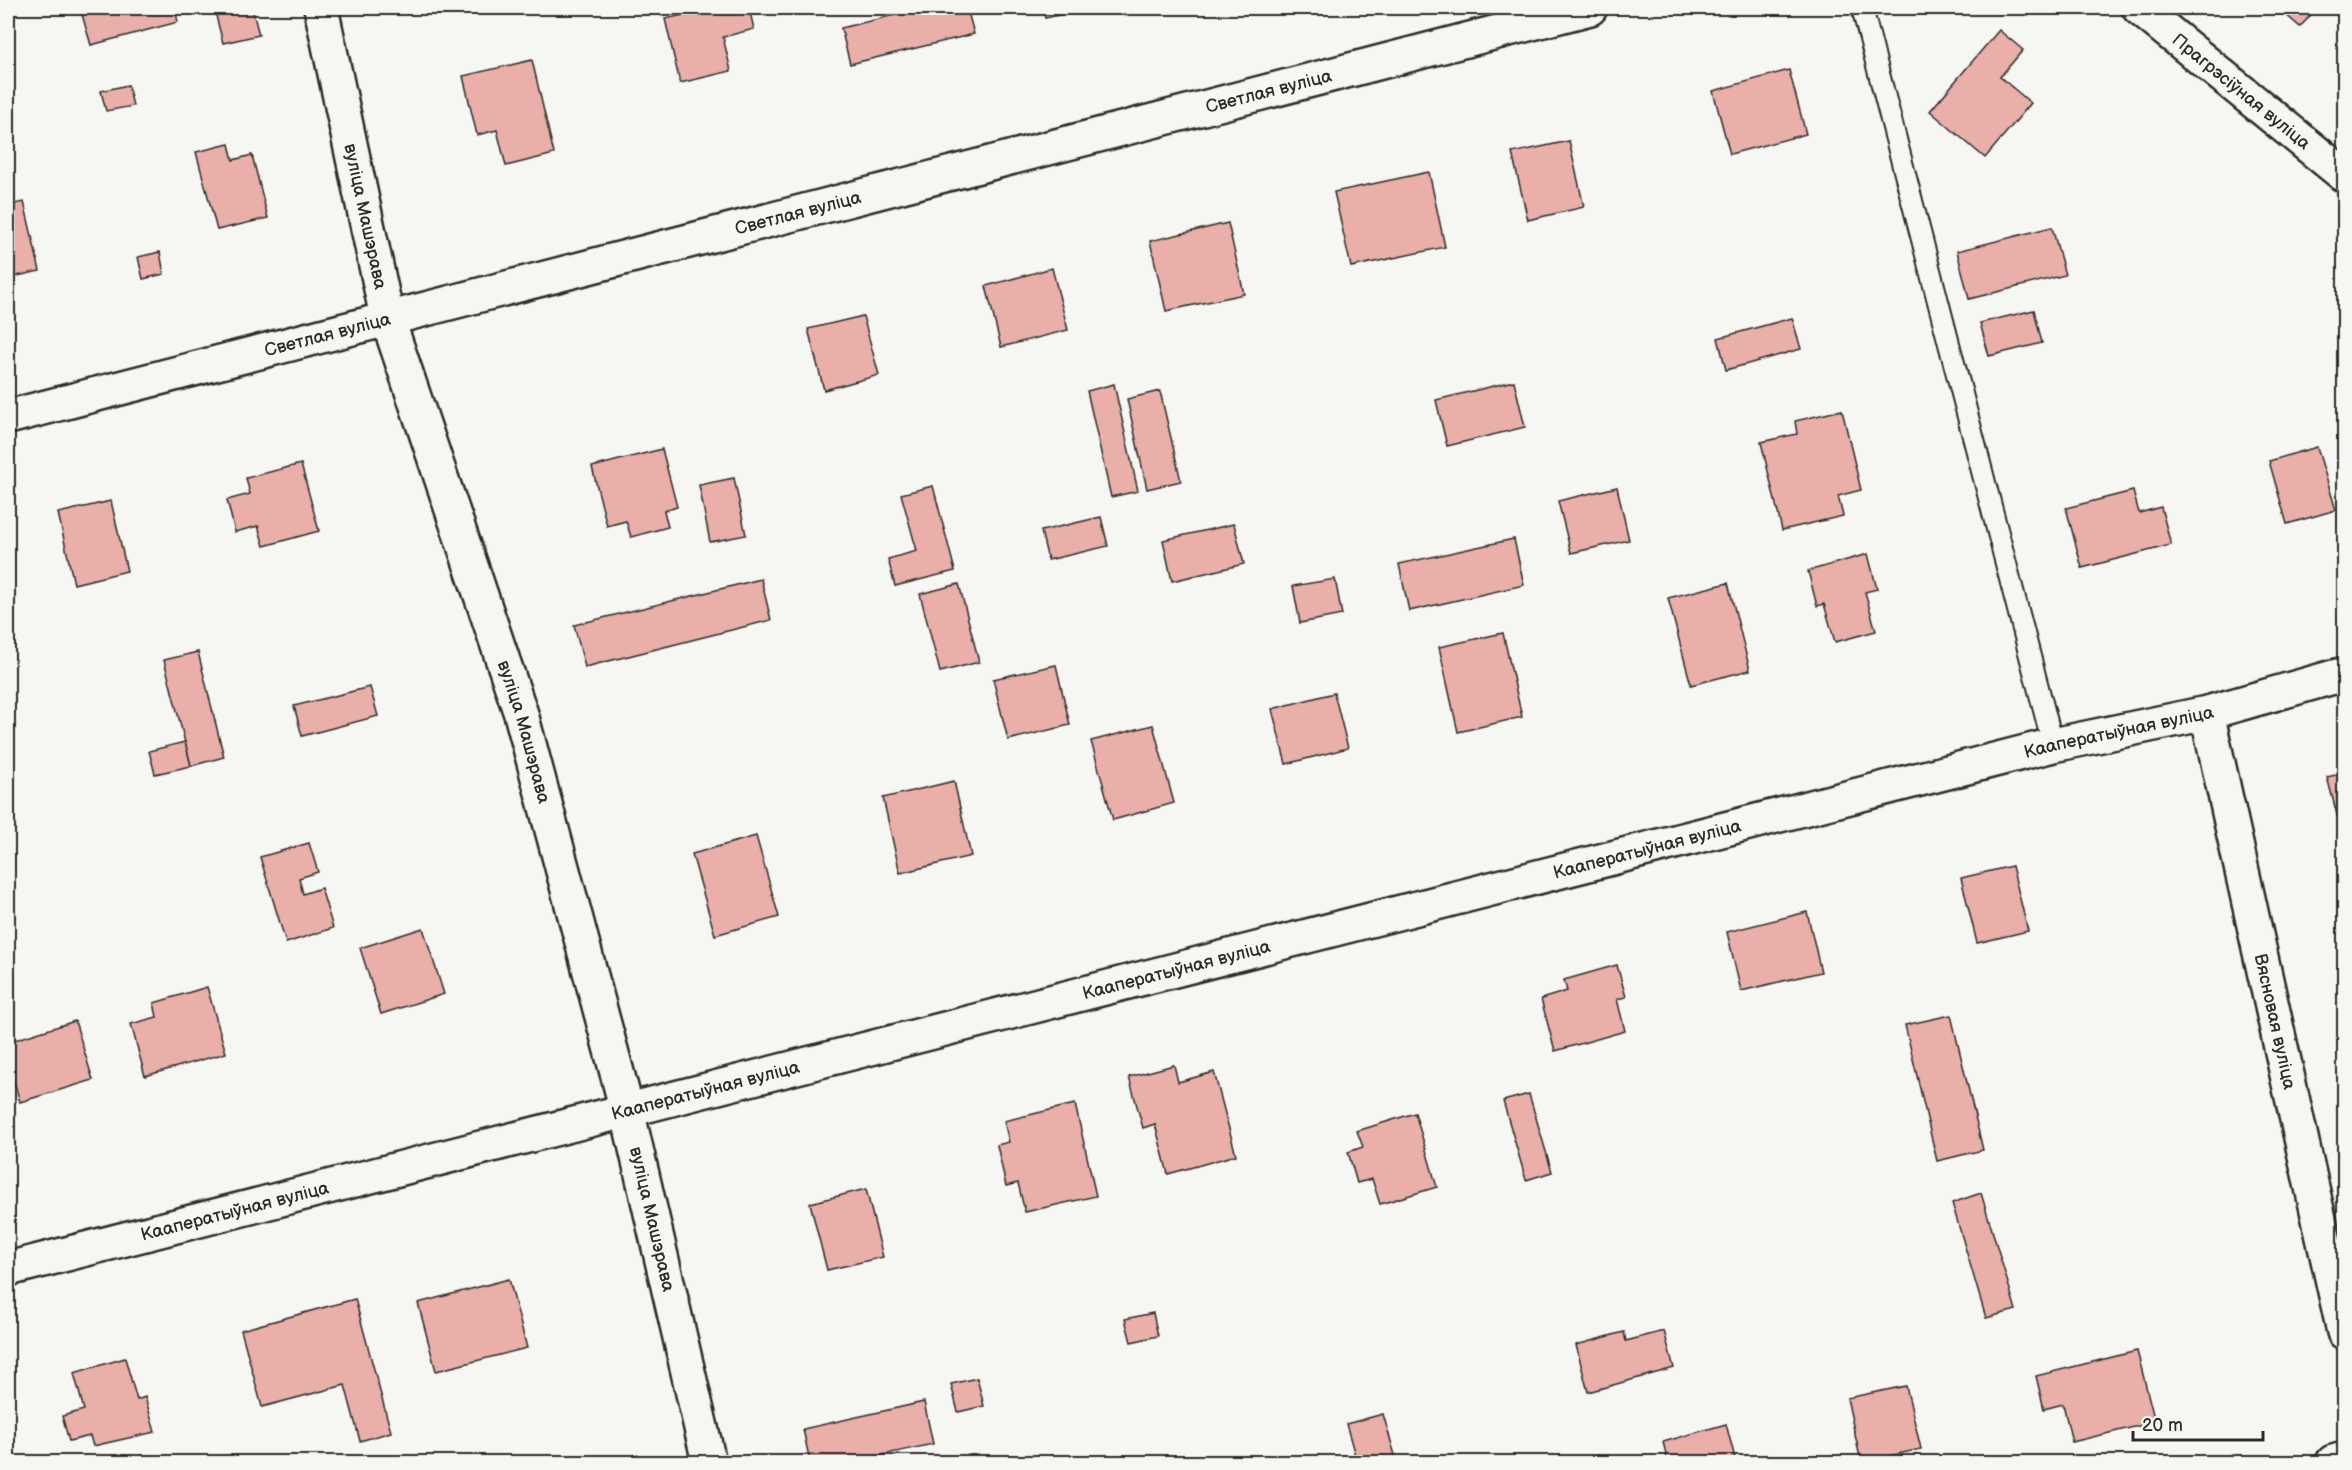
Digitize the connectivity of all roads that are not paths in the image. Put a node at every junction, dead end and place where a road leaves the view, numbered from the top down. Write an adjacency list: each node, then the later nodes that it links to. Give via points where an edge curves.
1 (321, 8): 6 (street, вуліца Машэрава)
2 (1590, 8): 6 (street, Светлая вуліца)
3 (1862, 8): 10 (lane)
4 (2139, 8): 5 (street, Прагрэсіўная вуліца)
5 (2344, 175)
6 (387, 317): 7 (street, Светлая вуліца); 11 (street, вуліца Машэрава, via 521,714)
7 (8, 417)
8 (2344, 674): 9 (street, Кааператыўная вуліца)
9 (2207, 712): 10 (street, Кааператыўная вуліца); 13 (street, Вясновая вуліца)
10 (2053, 745): 11 (street, Кааператыўная вуліца)
11 (627, 1110): 12 (street, Кааператыўная вуліца); 15 (street, вуліца Машэрава)
12 (8, 1269)
13 (2344, 1332)
14 (2344, 1459): 16 (street)
15 (709, 1462)
16 (2333, 1462)

